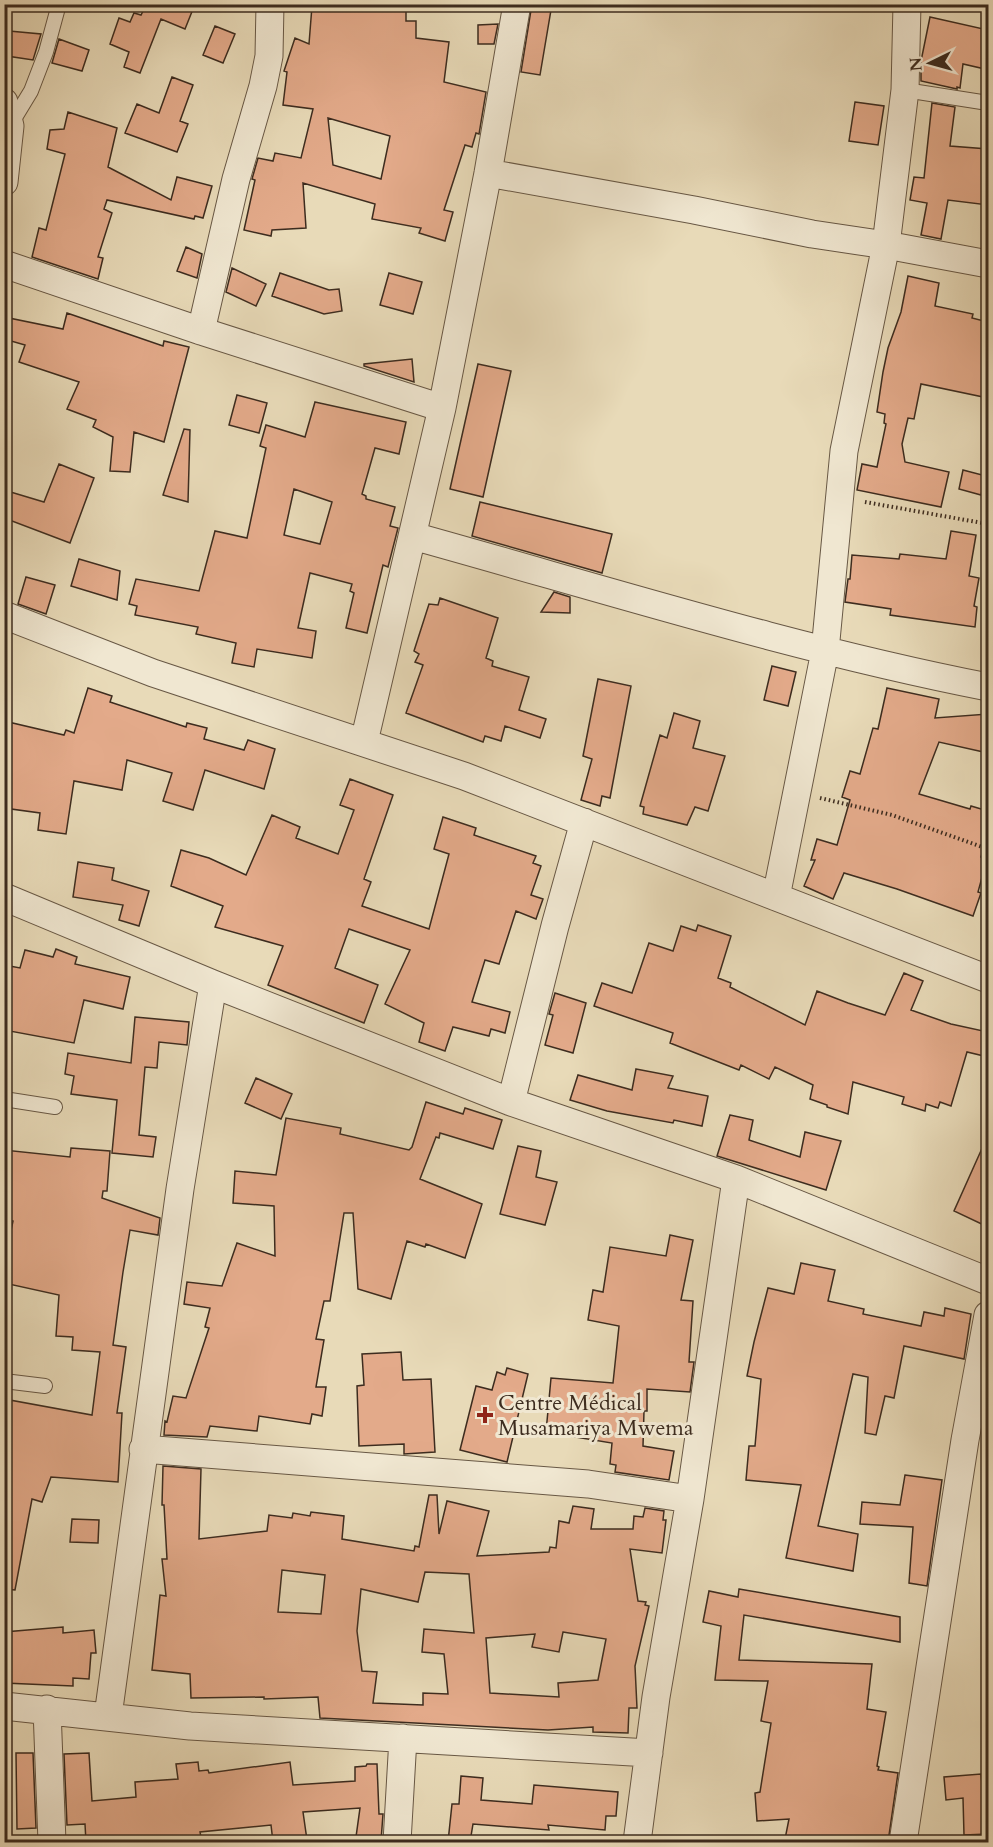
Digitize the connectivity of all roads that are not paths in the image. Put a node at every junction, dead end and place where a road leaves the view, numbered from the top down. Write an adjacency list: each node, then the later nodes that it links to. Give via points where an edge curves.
1 (59, 4): 7 (lane, via 31,91)
2 (270, 4): 13 (street, via 263,86)
3 (908, 4): 5 (street)
4 (510, 7): 8 (street)
5 (905, 90): 6 (lane); 10 (street)
6 (988, 103)
7 (7, 114): 9 (street)
8 (488, 173): 10 (street); 14 (street)
9 (4, 182)
10 (886, 245): 12 (street); 17 (street, via 849,423)
11 (4, 264): 13 (street)
12 (988, 264)
13 (201, 331): 14 (street)
14 (442, 408): 15 (street)
15 (413, 536): 17 (street); 19 (street)
16 (4, 615): 19 (street, via 153,673)
17 (825, 651): 18 (street); 22 (street)
18 (988, 687)
19 (364, 742): 20 (street)
20 (584, 822): 22 (street); 26 (street)
21 (4, 897): 24 (street)
22 (776, 897): 23 (street)
23 (988, 979)
24 (213, 984): 26 (street); 33 (street)
25 (4, 1099): 27 (lane)
26 (511, 1102): 28 (street)
27 (55, 1107)
28 (736, 1179): 29 (street); 34 (street)
29 (988, 1281)
30 (988, 1316): 43 (street)
31 (4, 1381): 32 (lane)
32 (45, 1386)
33 (143, 1449): 34 (street, via 588,1484); 37 (street)
34 (690, 1498): 39 (street)
35 (4, 1706): 36 (street)
36 (47, 1709): 37 (street); 40 (street)
37 (108, 1716): 38 (street, via 189,1726)
38 (403, 1738): 39 (street); 41 (street)
39 (649, 1753): 42 (street)
40 (52, 1842)
41 (397, 1842)
42 (637, 1842)
43 (903, 1842)

